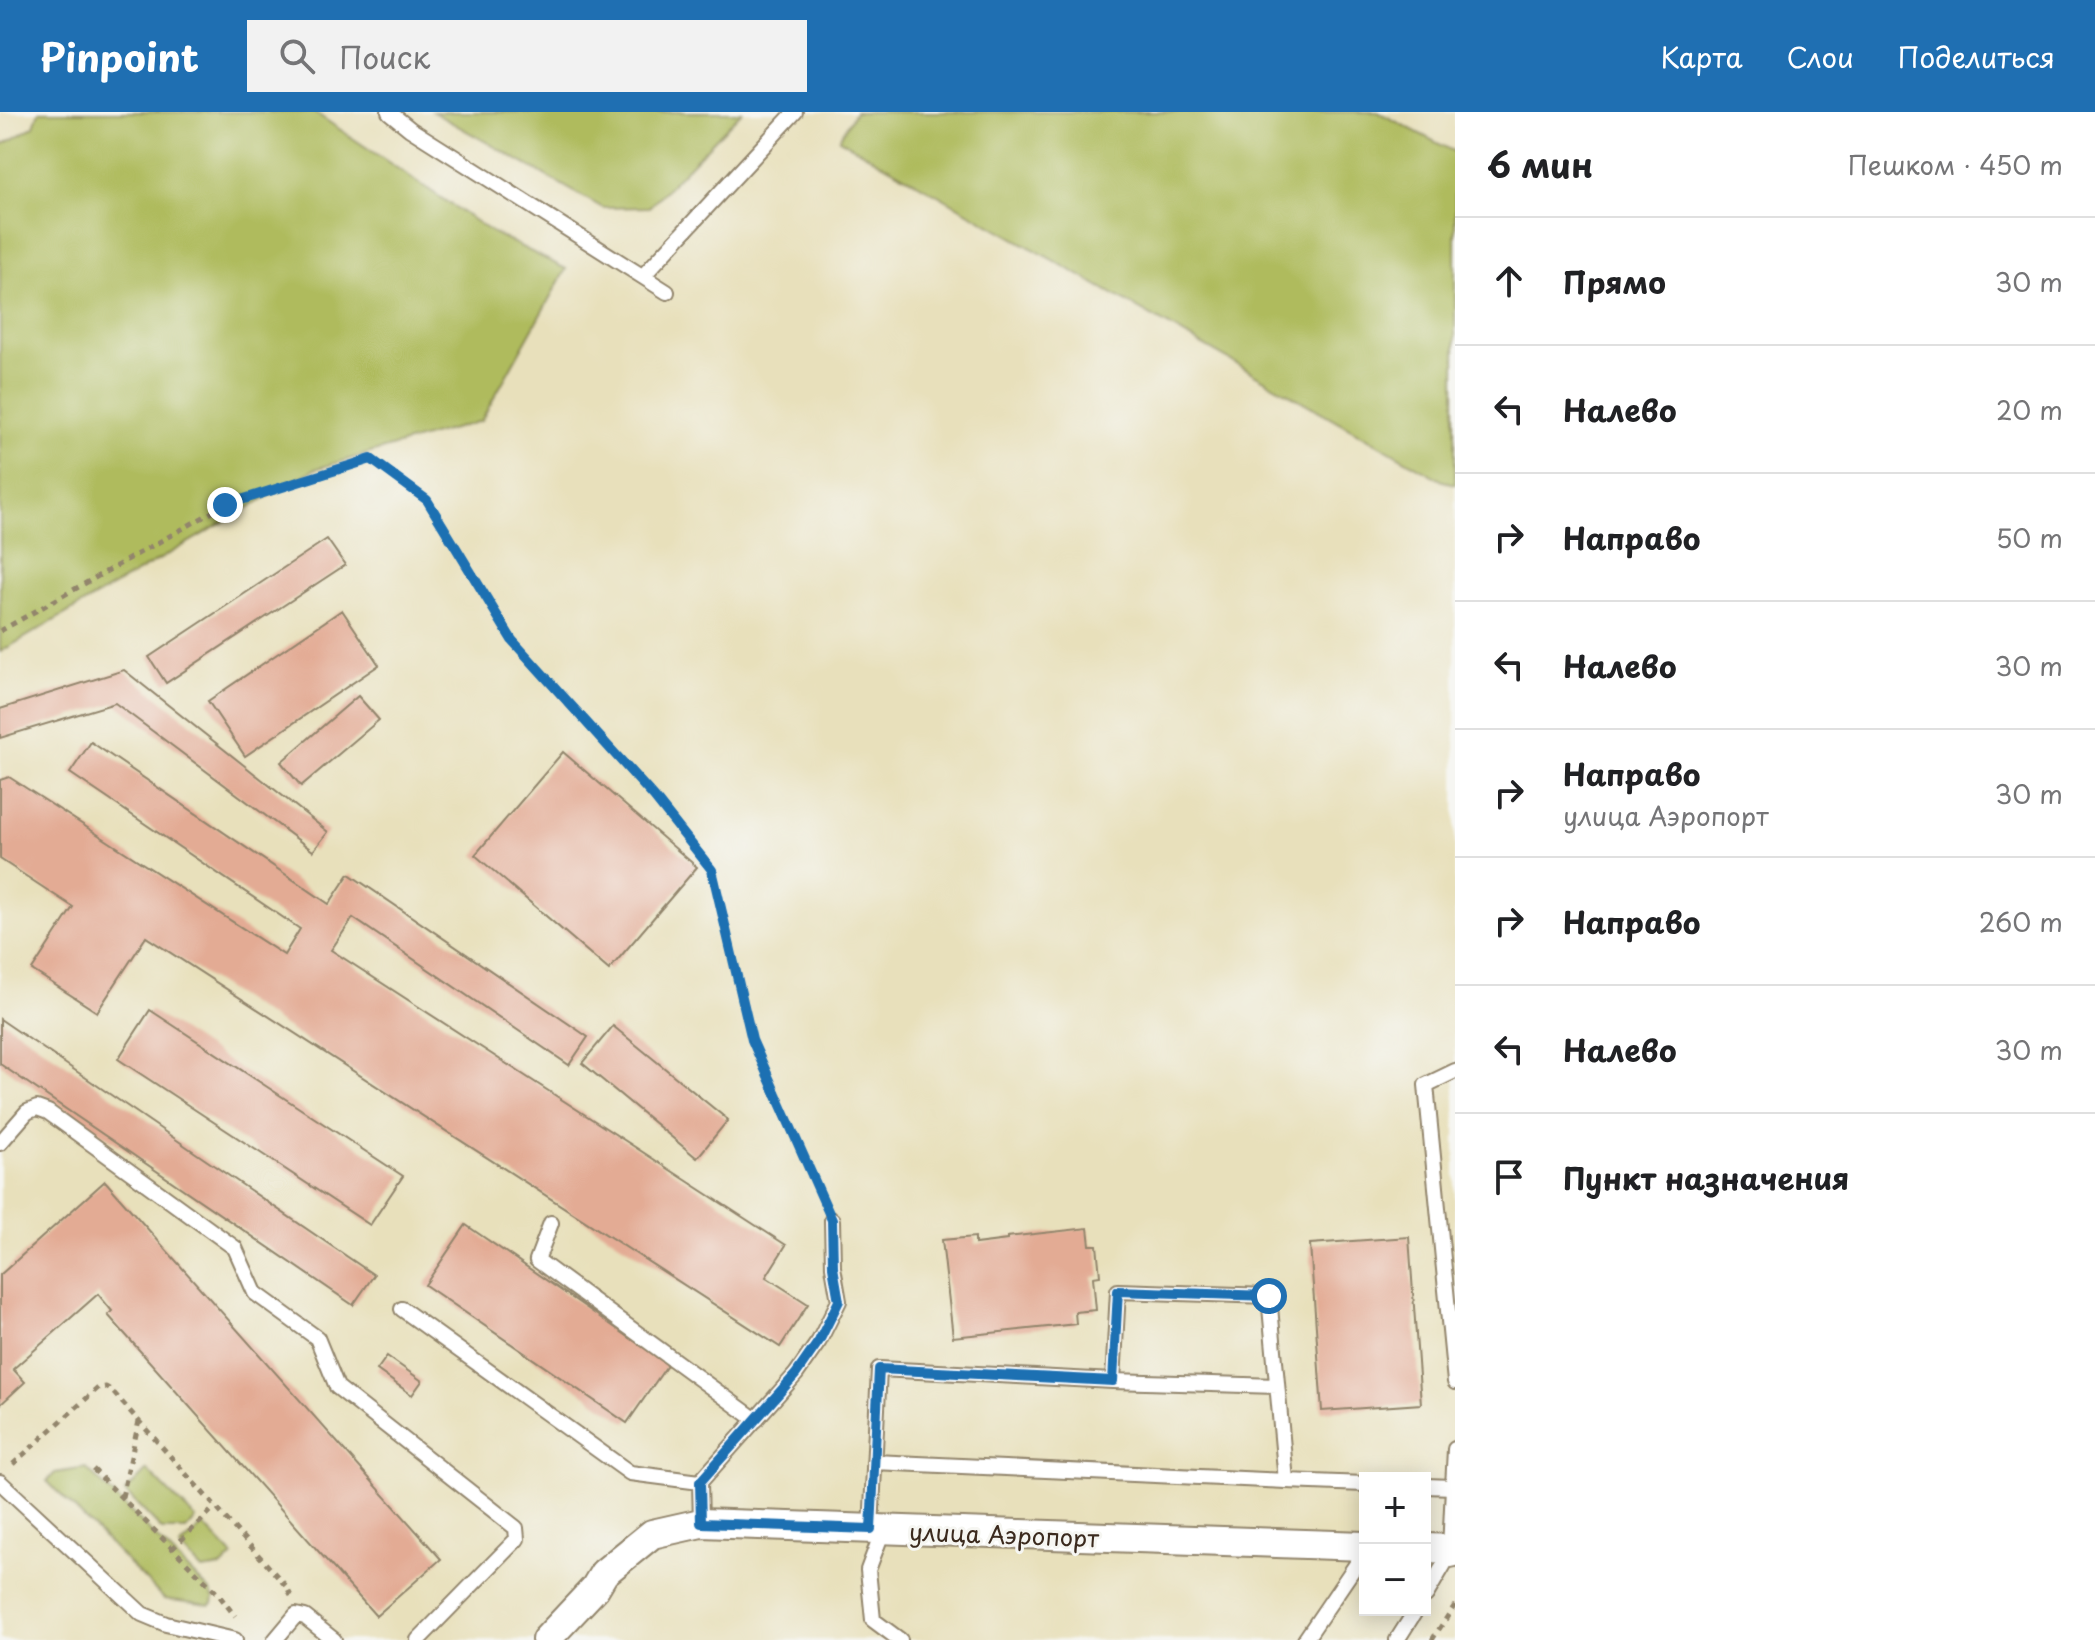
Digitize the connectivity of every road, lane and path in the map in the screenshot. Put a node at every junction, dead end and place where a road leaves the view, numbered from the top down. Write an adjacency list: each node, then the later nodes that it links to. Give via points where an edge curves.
1 (389, 112): 3 (lane)
2 (795, 112): 3 (lane)
3 (643, 276): 4 (lane)
4 (667, 292)
5 (0, 631): 8 (path, via 225,505 371,459 427,500 512,640 654,797 712,870 752,1040)
6 (1455, 1071): 12 (lane, via 1426,1085)
7 (0, 1143): 42 (lane, via 27,1112 48,1112 235,1248 255,1293 317,1338 337,1387 516,1528 517,1539)
8 (832, 1220): 14 (lane, via 839,1301 796,1374)
9 (551, 1223): 14 (lane, via 537,1260)
10 (402, 1309): 22 (lane, via 630,1473)
11 (1113, 1381): 13 (lane); 13 (lane, via 1118,1291 1269,1296); 17 (lane, via 879,1369)
12 (1455, 1382)
13 (1277, 1386): 20 (lane)
14 (756, 1420): 22 (lane)
15 (139, 1421): 18 (path, via 112,1391 98,1388); 26 (path); 27 (path)
16 (1455, 1449): 25 (lane)
17 (874, 1462): 20 (lane); 29 (lane)
18 (9, 1467)
19 (93, 1469): 26 (path)
20 (1286, 1481): 23 (lane)
21 (0, 1482): 39 (lane, via 142,1614)
22 (700, 1482): 28 (lane)
23 (1359, 1484)
24 (1431, 1486): 25 (lane)
25 (1453, 1487): 32 (lane)
26 (122, 1498): 31 (path)
27 (215, 1507): 31 (path); 36 (path, via 286,1586)
28 (701, 1523): 29 (street, улица Аэропорт); 43 (street, улица Аэропорт, via 652,1534 604,1573)
29 (877, 1529): 30 (street, улица Аэропорт); 44 (lane, via 868,1570 873,1620)
30 (1359, 1546)
31 (172, 1549): 38 (path)
32 (1446, 1551): 34 (lane, via 1446,1561)
33 (1359, 1560): 45 (lane)
34 (1431, 1585)
35 (1455, 1605): 47 (path)
36 (302, 1615): 40 (lane, via 291,1618); 41 (lane)
37 (1412, 1616): 46 (lane)
38 (238, 1620)
39 (235, 1640)
40 (275, 1640)
41 (334, 1640)
42 (418, 1640)
43 (546, 1640)
44 (900, 1640)
45 (1305, 1640)
46 (1397, 1640)
47 (1432, 1640)

